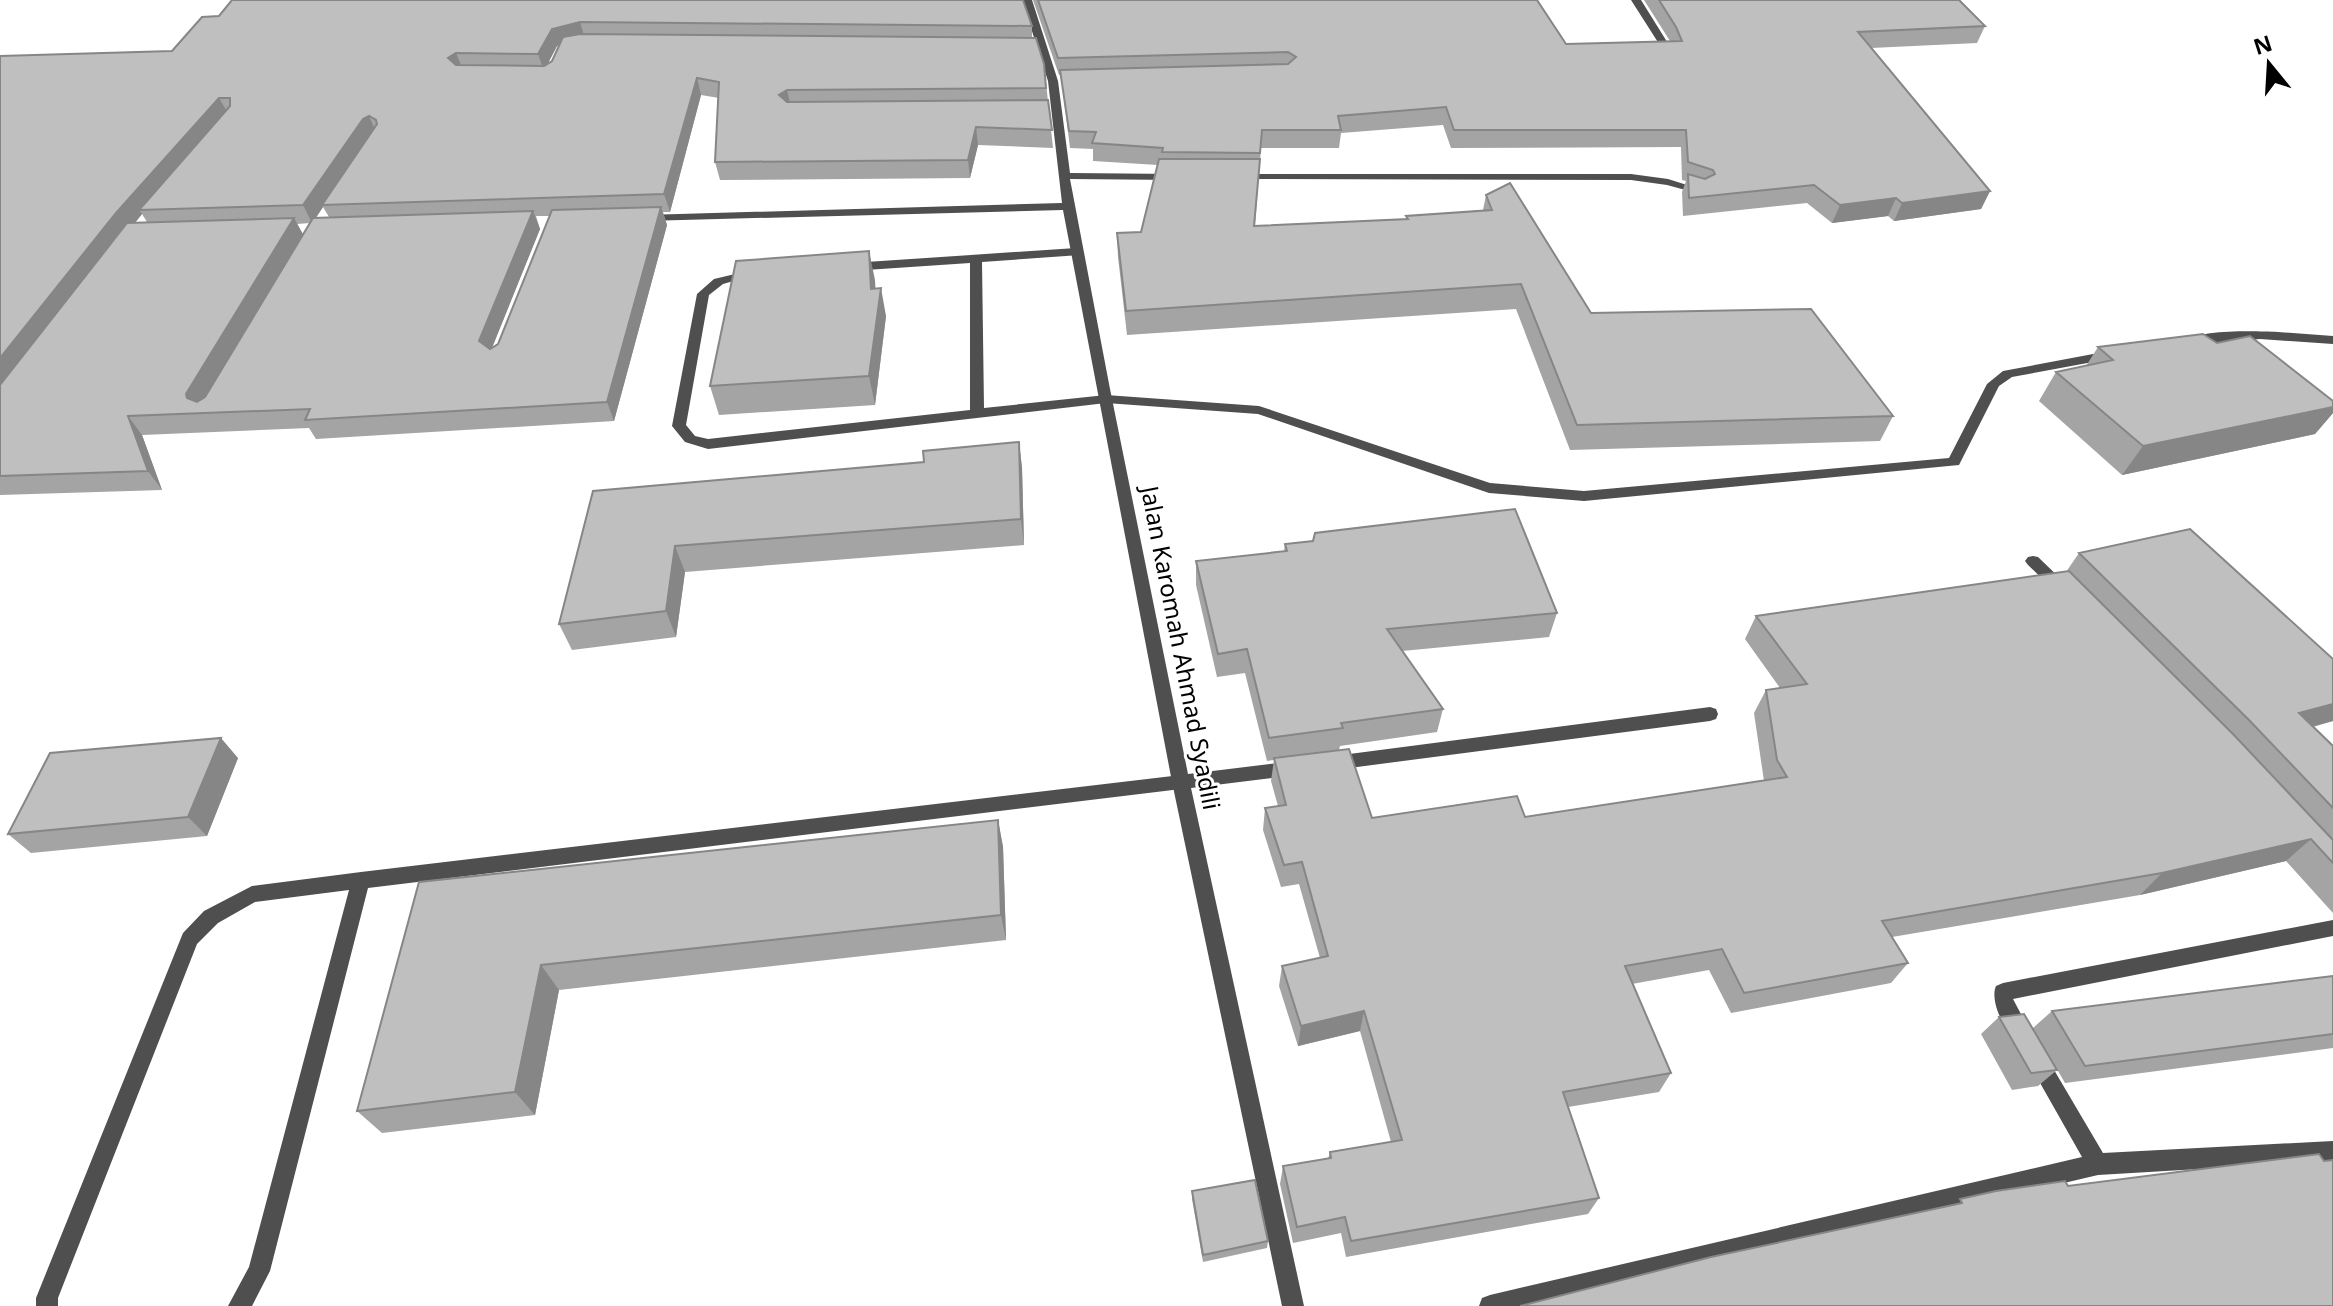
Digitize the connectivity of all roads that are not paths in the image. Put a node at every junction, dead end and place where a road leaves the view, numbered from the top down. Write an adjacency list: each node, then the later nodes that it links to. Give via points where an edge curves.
1 (1027, 0): 4 (street, Jalan Karomah Ahmad Syadili, via 1034,49 1061,81 1050,111)
2 (1636, 0): 3 (street)
3 (1664, 45)
4 (1067, 176): 5 (street); 8 (street, Jalan Karomah Ahmad Syadili)
5 (1192, 177)
6 (1223, 177): 7 (street, via 1631,177)
7 (1700, 191)
8 (1068, 206): 9 (street); 10 (street, Jalan Karomah Ahmad Syadili)
9 (631, 219)
10 (1076, 252): 11 (street); 17 (street, Jalan Karomah Ahmad Syadili)
11 (976, 260): 12 (street); 18 (street)
12 (832, 269)
13 (768, 273): 18 (street, via 728,277 703,294 679,426 690,439 708,444)
14 (2333, 340): 15 (street, via 2241,335)
15 (2179, 343)
16 (2117, 354): 17 (street, via 2008,374 1994,384 1954,462 1584,496 1489,488 1259,410)
17 (1106, 399): 18 (street); 22 (street, Jalan Karomah Ahmad Syadili)
18 (977, 413)
19 (2033, 561): 20 (street)
20 (2075, 602)
21 (1710, 714): 22 (street)
22 (1181, 782): 23 (street); 29 (street, Jalan Karomah Ahmad Syadili)
23 (361, 880): 27 (street, via 252,894 211,917 190,939); 28 (street, via 259,1271)
24 (2333, 928): 26 (street, via 2003,992 2003,1002)
25 (2333, 1151): 26 (street)
26 (2098, 1164): 30 (street)
27 (47, 1306)
28 (239, 1306)
29 (1293, 1306)
30 (1490, 1306)

